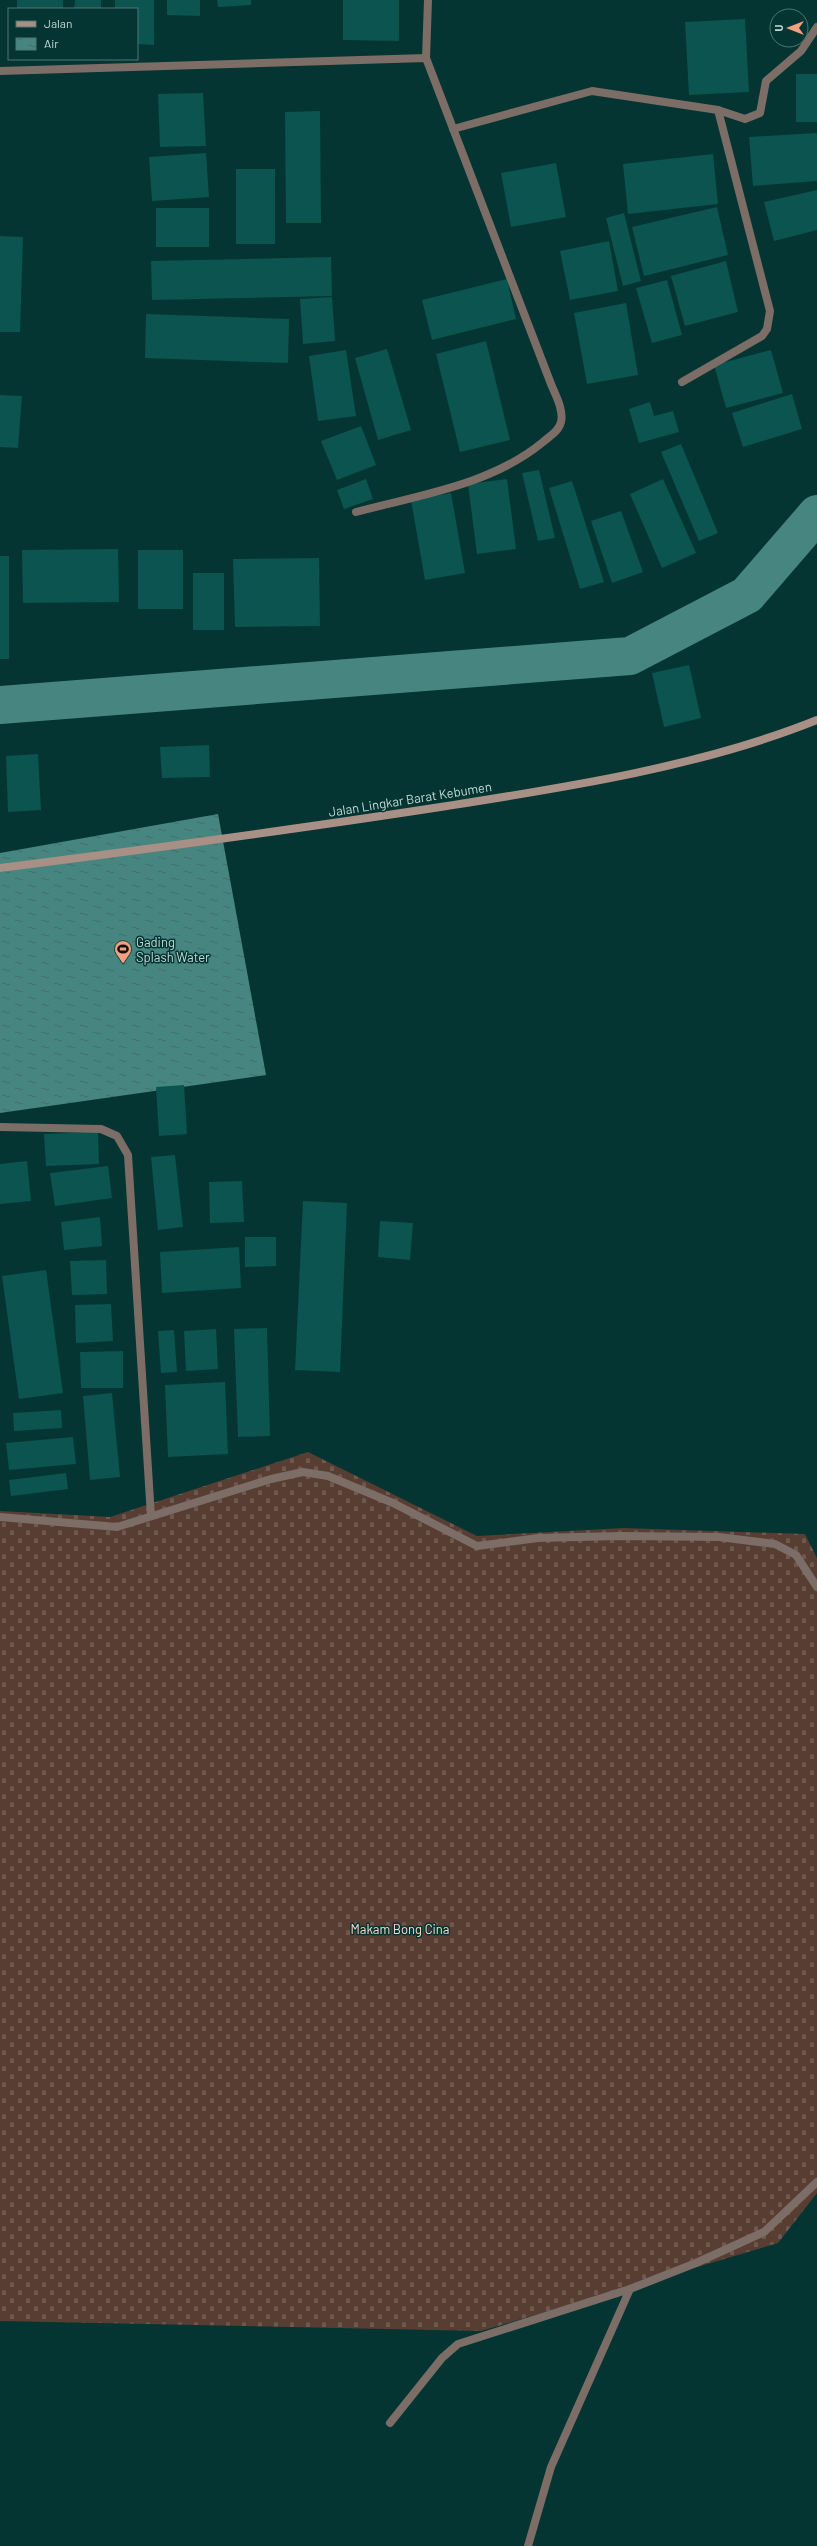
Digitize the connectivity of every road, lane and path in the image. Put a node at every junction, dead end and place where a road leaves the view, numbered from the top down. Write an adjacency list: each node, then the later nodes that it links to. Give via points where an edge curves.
1 (428, 0): 3 (street)
2 (817, 27): 5 (street, via 801,51 766,81 760,113 745,119)
3 (426, 58): 4 (street); 6 (street)
4 (0, 71)
5 (718, 110): 6 (street, via 592,91); 7 (street, via 770,318 762,336)
6 (453, 129): 8 (street, via 551,384 561,422 556,431 530,453 484,478)
7 (682, 382)
8 (356, 512)
9 (817, 720): 10 (main road, Jalan Lingkar Barat Kebumen, via 738,747 546,791 278,832)
10 (0, 868)
11 (0, 1127): 12 (street, via 101,1129 117,1136 128,1155)
12 (151, 1516): 13 (street, via 117,1527); 14 (street, via 271,1479 303,1472 328,1476 393,1503 477,1546 538,1538 719,1537 775,1544 796,1555)
13 (0, 1517)
14 (817, 1587)
15 (817, 2182): 16 (street, via 764,2232)
16 (630, 2289): 17 (street, via 458,2344 442,2358); 18 (street, via 610,2328 551,2467 534,2517)
17 (390, 2423)
18 (528, 2546)

